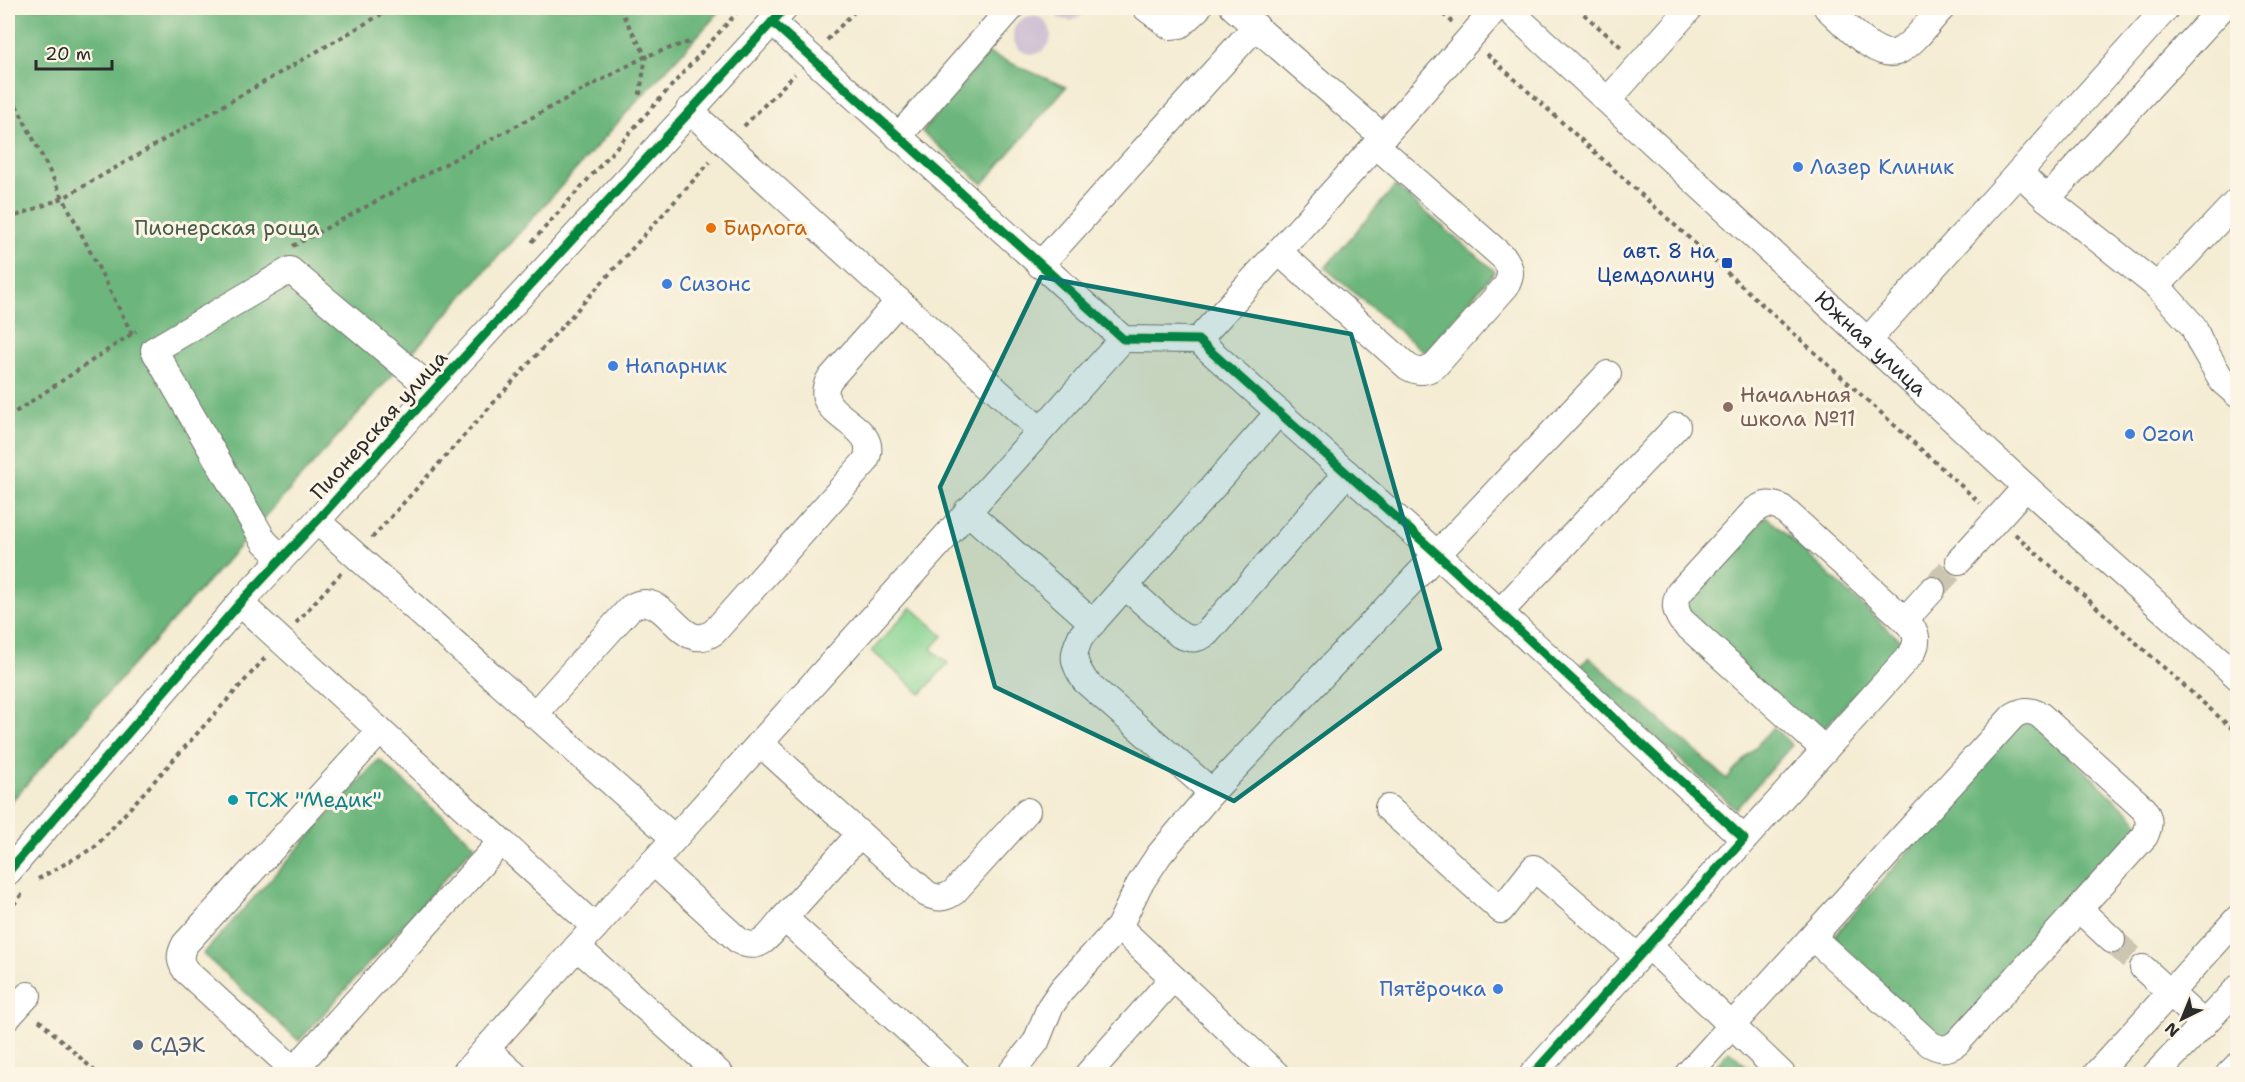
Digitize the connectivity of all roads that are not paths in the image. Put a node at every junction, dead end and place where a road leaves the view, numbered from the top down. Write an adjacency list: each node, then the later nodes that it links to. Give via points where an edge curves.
1 (1011, 8): 16 (street)
2 (1146, 8): 3 (street, via 1170,26 1180,25)
3 (1198, 8)
4 (1234, 8): 13 (street)
5 (1496, 8): 17 (street)
6 (1507, 8): 14 (street, Южная улица)
7 (1690, 8): 14 (street)
8 (1827, 8): 9 (street, via 1883,53 1897,52 1909,44)
9 (1942, 8)
10 (2166, 8): 18 (street)
11 (2222, 8): 19 (street)
12 (778, 15): 15 (street, Пионерская улица); 16 (street)
13 (1256, 26): 17 (street); 22 (street)
14 (1608, 100): 27 (street, Южная улица)
15 (690, 110): 24 (street); 29 (street, Пионерская улица)
16 (898, 136): 22 (street)
17 (1379, 141): 21 (street); 21 (street, via 1510,267 1511,277 1506,286 1435,366 1417,372 1408,367)
18 (2019, 172): 19 (street); 27 (street)
19 (2047, 199): 23 (street)
20 (2238, 200): 23 (street)
21 (1279, 252): 26 (street)
22 (1040, 265): 25 (street)
23 (2157, 286): 30 (street, via 2193,326 2223,382)
24 (899, 301): 33 (street); 48 (street, via 824,388 831,406 868,444 865,462 714,632 706,638 696,638 656,606 638,602)
25 (1123, 339): 26 (street); 33 (street)
26 (1198, 340): 31 (street)
27 (1868, 340): 35 (street, Южная улица)
28 (1608, 374): 38 (street)
29 (432, 392): 37 (street, Пионерская улица); 39 (street, via 290,270 154,350 264,541)
30 (2238, 395)
31 (1279, 412): 34 (street); 41 (street)
32 (1677, 426): 44 (street)
33 (1040, 430): 36 (street)
34 (1347, 473): 38 (street); 41 (street, via 1199,638 1180,635)
35 (2026, 487): 40 (street); 47 (street, Южная улица)
36 (967, 511): 46 (street); 50 (street)
37 (317, 521): 39 (street, Пионерская улица); 48 (street)
38 (1437, 554): 44 (street); 52 (street)
39 (281, 558): 43 (street, Пионерская улица)
40 (1959, 561)
41 (1125, 586): 46 (street)
42 (1932, 590): 45 (street)
43 (240, 603): 49 (street); 60 (street, Пионерская улица)
44 (1500, 612): 57 (street)
45 (1905, 620): 51 (street, via 1917,634 1912,653); 51 (street, via 1773,504 1763,504 1755,510 1679,593 1675,602 1681,620)
46 (1093, 623): 52 (street, via 1075,649 1074,665 1085,681)
47 (2238, 677)
48 (534, 715): 56 (street)
49 (380, 731): 58 (street); 78 (street, via 180,953 180,963 186,971)
50 (760, 743): 55 (street); 56 (street)
51 (1825, 750): 57 (street)
52 (1212, 792): 65 (street, via 1159,855)
53 (1388, 808): 69 (street, via 1501,910 1534,868)
54 (1028, 811): 55 (street, via 946,898 927,894)
55 (860, 834): 62 (street)
56 (674, 838): 59 (street)
57 (1744, 839): 69 (street)
58 (501, 842): 64 (street); 78 (street)
59 (653, 862): 62 (street, via 747,945 757,945 766,939); 64 (street)
60 (8, 873)
61 (2079, 909): 66 (street, via 1949,1048 1939,1049 1930,1044); 66 (street, via 2145,836 2149,818 2144,809 2040,715 2031,710 2021,711); 67 (street)
62 (784, 918): 82 (street)
63 (2238, 918): 73 (street)
64 (595, 927): 68 (street)
65 (1119, 927): 71 (street); 83 (street, via 1063,988 1050,1007 1036,1042)
66 (1812, 937): 75 (street)
67 (2112, 940)
68 (577, 947): 76 (street); 81 (street)
69 (1643, 952): 75 (street); 86 (street)
70 (2143, 968): 73 (street)
71 (1173, 978): 84 (street); 85 (street)
72 (2238, 988): 74 (street)
73 (2170, 993): 74 (street); 89 (street)
74 (2204, 1024): 90 (street)
75 (1732, 1026): 87 (street); 88 (street)
76 (486, 1049): 79 (street); 80 (street)
77 (2238, 1065): 91 (street)
78 (296, 1072)
79 (464, 1074)
80 (514, 1074)
81 (720, 1074)
82 (957, 1074)
83 (1010, 1074)
84 (1088, 1074)
85 (1276, 1074)
86 (1533, 1074)
87 (1688, 1074)
88 (1782, 1074)
89 (2096, 1074)
90 (2157, 1074)
91 (2229, 1074)

